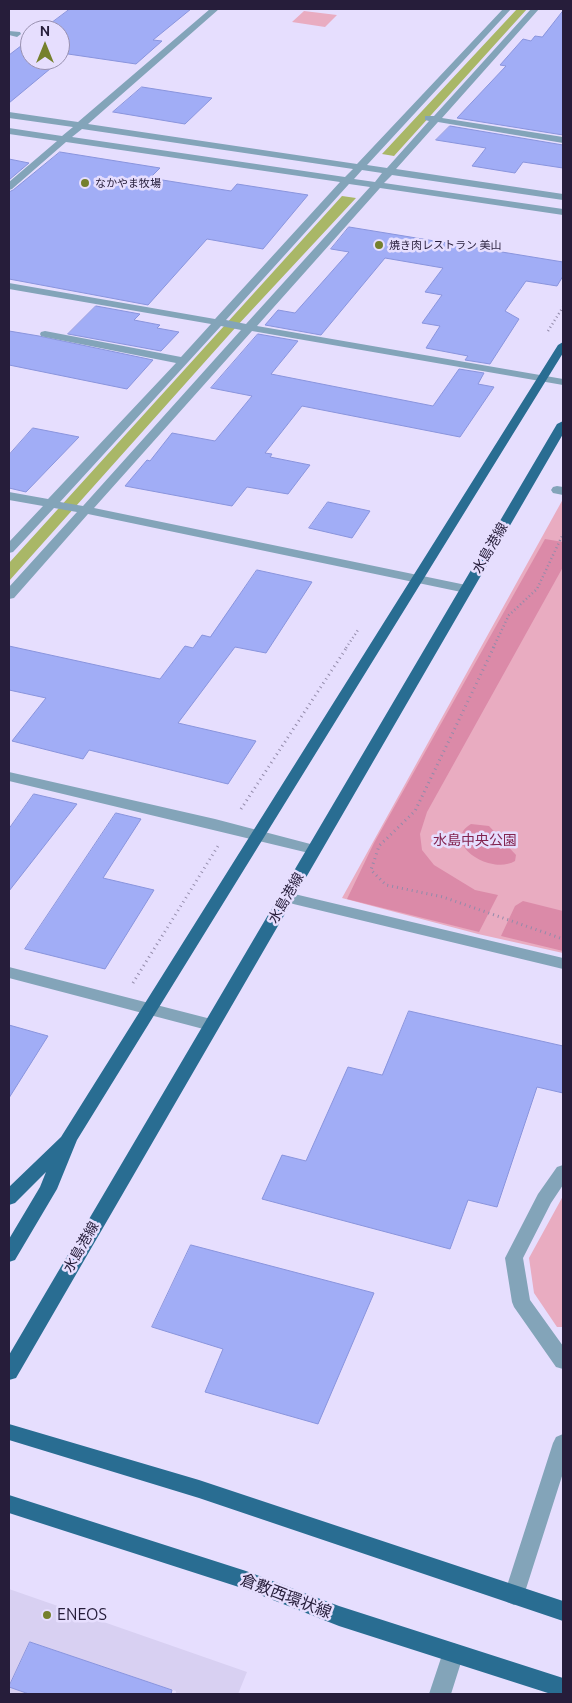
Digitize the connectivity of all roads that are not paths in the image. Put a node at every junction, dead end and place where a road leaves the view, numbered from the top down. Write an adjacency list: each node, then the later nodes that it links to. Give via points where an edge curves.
1 (215, 9): 9 (street)
2 (507, 9): 4 (street)
3 (535, 9): 5 (street)
4 (470, 53): 5 (street); 7 (street)
5 (488, 56): 8 (street)
6 (9, 114): 9 (street)
7 (413, 116): 8 (street); 13 (street)
8 (432, 119): 12 (street); 14 (street)
9 (80, 125): 11 (street); 13 (street)
10 (9, 131): 11 (street)
11 (65, 139): 15 (street); 17 (street)
12 (563, 140)
13 (361, 166): 14 (street); 15 (street)
14 (389, 171): 16 (street); 18 (street)
15 (348, 180): 16 (street); 23 (street, via 271,262)
16 (377, 184): 21 (street); 24 (street)
17 (9, 187)
18 (512, 189): 19 (street); 20 (street)
19 (563, 192)
20 (563, 196)
21 (563, 214)
22 (9, 286): 23 (street)
23 (221, 323): 24 (street); 27 (street)
24 (245, 327): 28 (street); 33 (street)
25 (45, 334): 27 (street)
26 (563, 345): 28 (main road)
27 (184, 361): 32 (street)
28 (543, 378): 29 (street); 35 (main road)
29 (563, 382)
30 (563, 424): 36 (main road, 水島港線)
31 (9, 496): 32 (street)
32 (56, 505): 33 (street); 34 (street)
33 (81, 509): 35 (street); 37 (street)
34 (9, 549)
35 (419, 579): 36 (street); 39 (main road)
36 (466, 588): 40 (main road, 水島港線)
37 (9, 595)
38 (9, 776): 39 (street)
39 (259, 835): 40 (street); 44 (main road)
40 (313, 849): 41 (main road, 水島港線)
41 (286, 897): 42 (street); 45 (main road, 水島港線)
42 (563, 964)
43 (9, 972): 44 (street)
44 (150, 1008): 45 (street); 46 (main road)
45 (211, 1025): 51 (main road, 水島港線)
46 (69, 1138): 48 (main road); 49 (main road, via 48,1189)
47 (563, 1172): 50 (street, via 544,1199 514,1258 521,1302)
48 (9, 1198)
49 (9, 1255)
50 (563, 1361)
51 (9, 1372)
52 (9, 1432): 55 (main road, via 198,1489)
53 (563, 1443): 55 (street)
54 (9, 1504): 57 (main road, 倉敷西環状線, via 246,1580 339,1616)
55 (514, 1595): 56 (main road)
56 (563, 1610)
57 (453, 1653): 58 (main road, 倉敷西環状線); 59 (street)
58 (563, 1688)
59 (440, 1694)

